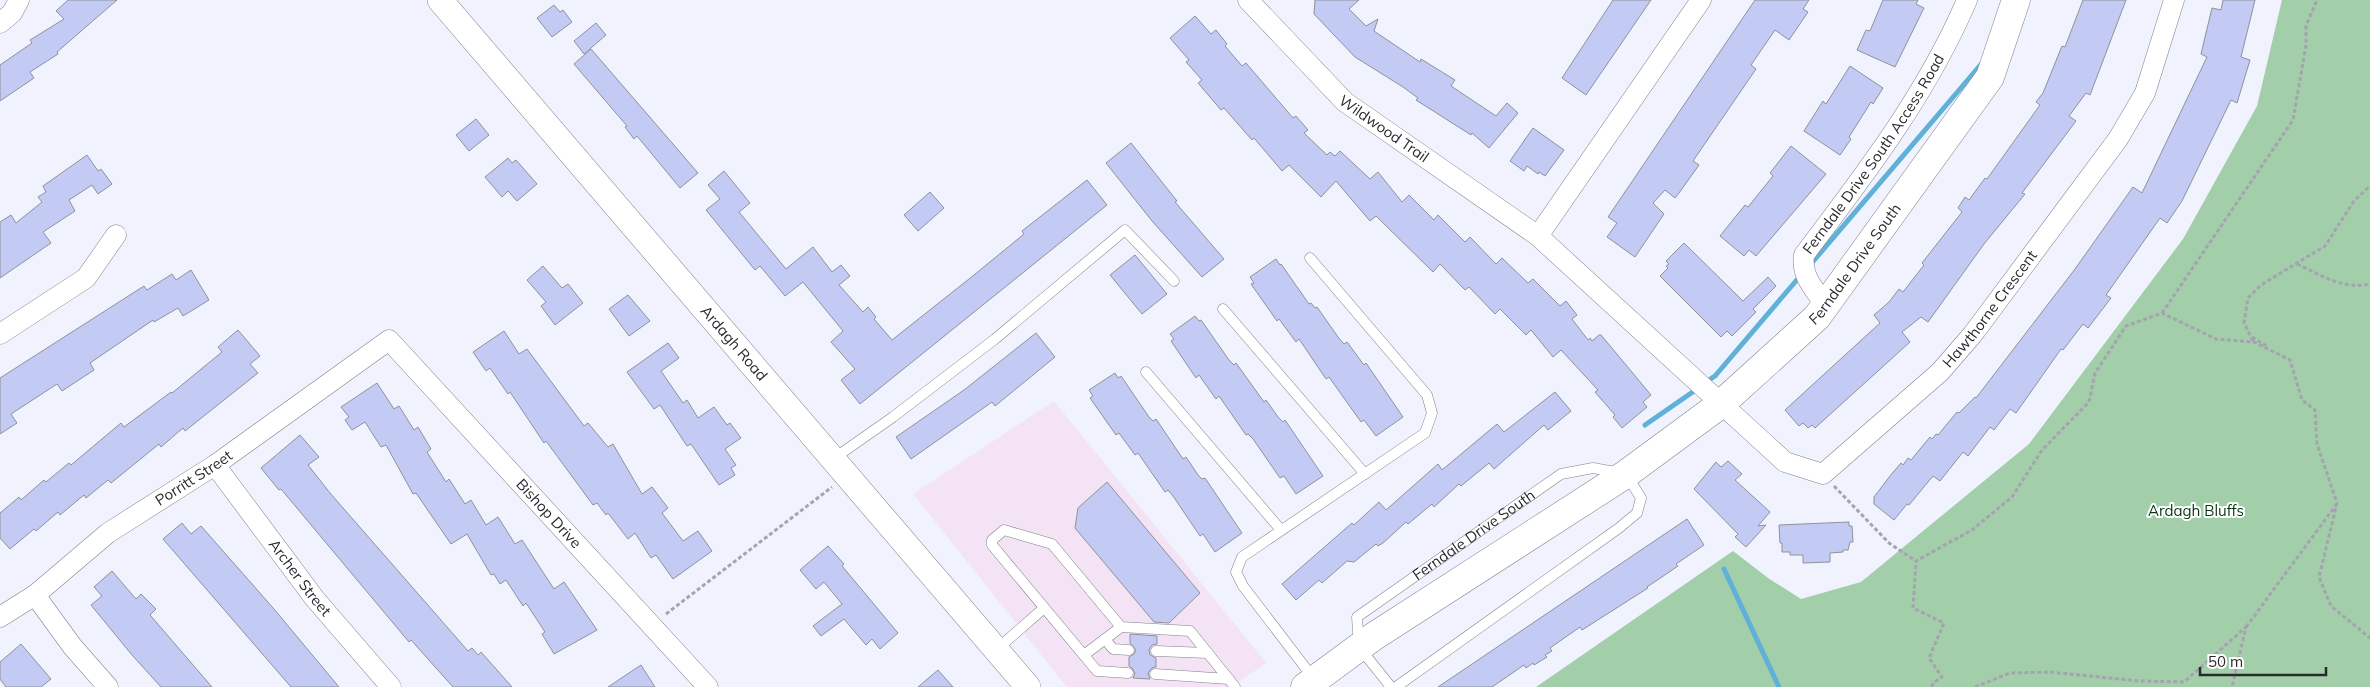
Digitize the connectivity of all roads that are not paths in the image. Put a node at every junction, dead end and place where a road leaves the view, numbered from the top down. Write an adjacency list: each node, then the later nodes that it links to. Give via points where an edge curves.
1 (19, 0): 8 (street, via 12,13)
2 (440, 0): 20 (street, Ardagh Road)
3 (1701, 0): 10 (street)
4 (1967, 0): 13 (street, Ferndale Drive South Access Road, via 1933,69 1886,146 1804,255 1806,277)
5 (2016, 0): 13 (main road, Ferndale Drive South, via 1990,77)
6 (2174, 0): 18 (street, Hawthorne Crescent, via 2145,93 2118,140 1973,334 1940,372 1823,474 1786,462)
7 (1254, 2): 10 (street, Wildwood Trail, via 1345,102)
8 (0, 23)
9 (116, 235): 15 (street, via 86,278)
10 (1538, 236): 18 (street, Wildwood Trail)
11 (1310, 258): 21 (lane, via 1427,395 1432,413 1425,433)
12 (1174, 281): 20 (lane, via 1126,230 995,339 893,417)
13 (1826, 306): 18 (main road, Ferndale Drive South)
14 (1223, 309): 21 (lane)
15 (0, 334)
16 (389, 340): 19 (street, Porritt Street); 41 (street, Bishop Drive)
17 (1146, 372): 23 (lane)
18 (1721, 404): 22 (main road, Ferndale Drive South)
19 (215, 465): 24 (street, Porritt Street, via 108,533); 40 (street, Archer Street, via 315,599)
20 (840, 468): 30 (street, Ardagh Road)
21 (1365, 474): 23 (lane)
22 (1626, 474): 29 (main road, Ferndale Drive South); 44 (lane, via 1641,498 1637,513)
23 (1281, 530): 38 (lane, via 1242,557 1236,572)
24 (35, 595): 26 (street, Porritt Street); 39 (street, via 72,646)
25 (1044, 608): 27 (lane, via 992,545 992,540 1004,530 1052,544); 30 (lane); 34 (lane)
26 (0, 617)
27 (1121, 627): 28 (lane); 33 (lane, via 1190,632)
28 (1105, 639): 31 (lane, via 1113,649); 34 (lane)
29 (1359, 648): 38 (main road, Ferndale Drive South); 43 (lane)
30 (996, 650): 42 (street, Ardagh Road)
31 (1129, 650)
32 (1156, 650): 33 (lane)
33 (1208, 653): 37 (lane)
34 (1084, 655): 35 (lane, via 1097,671)
35 (1128, 673)
36 (1156, 674): 37 (lane)
37 (1232, 683)
38 (1310, 684)
39 (108, 687)
40 (391, 687)
41 (708, 687)
42 (1028, 687)
43 (1391, 687)
44 (1396, 687)

